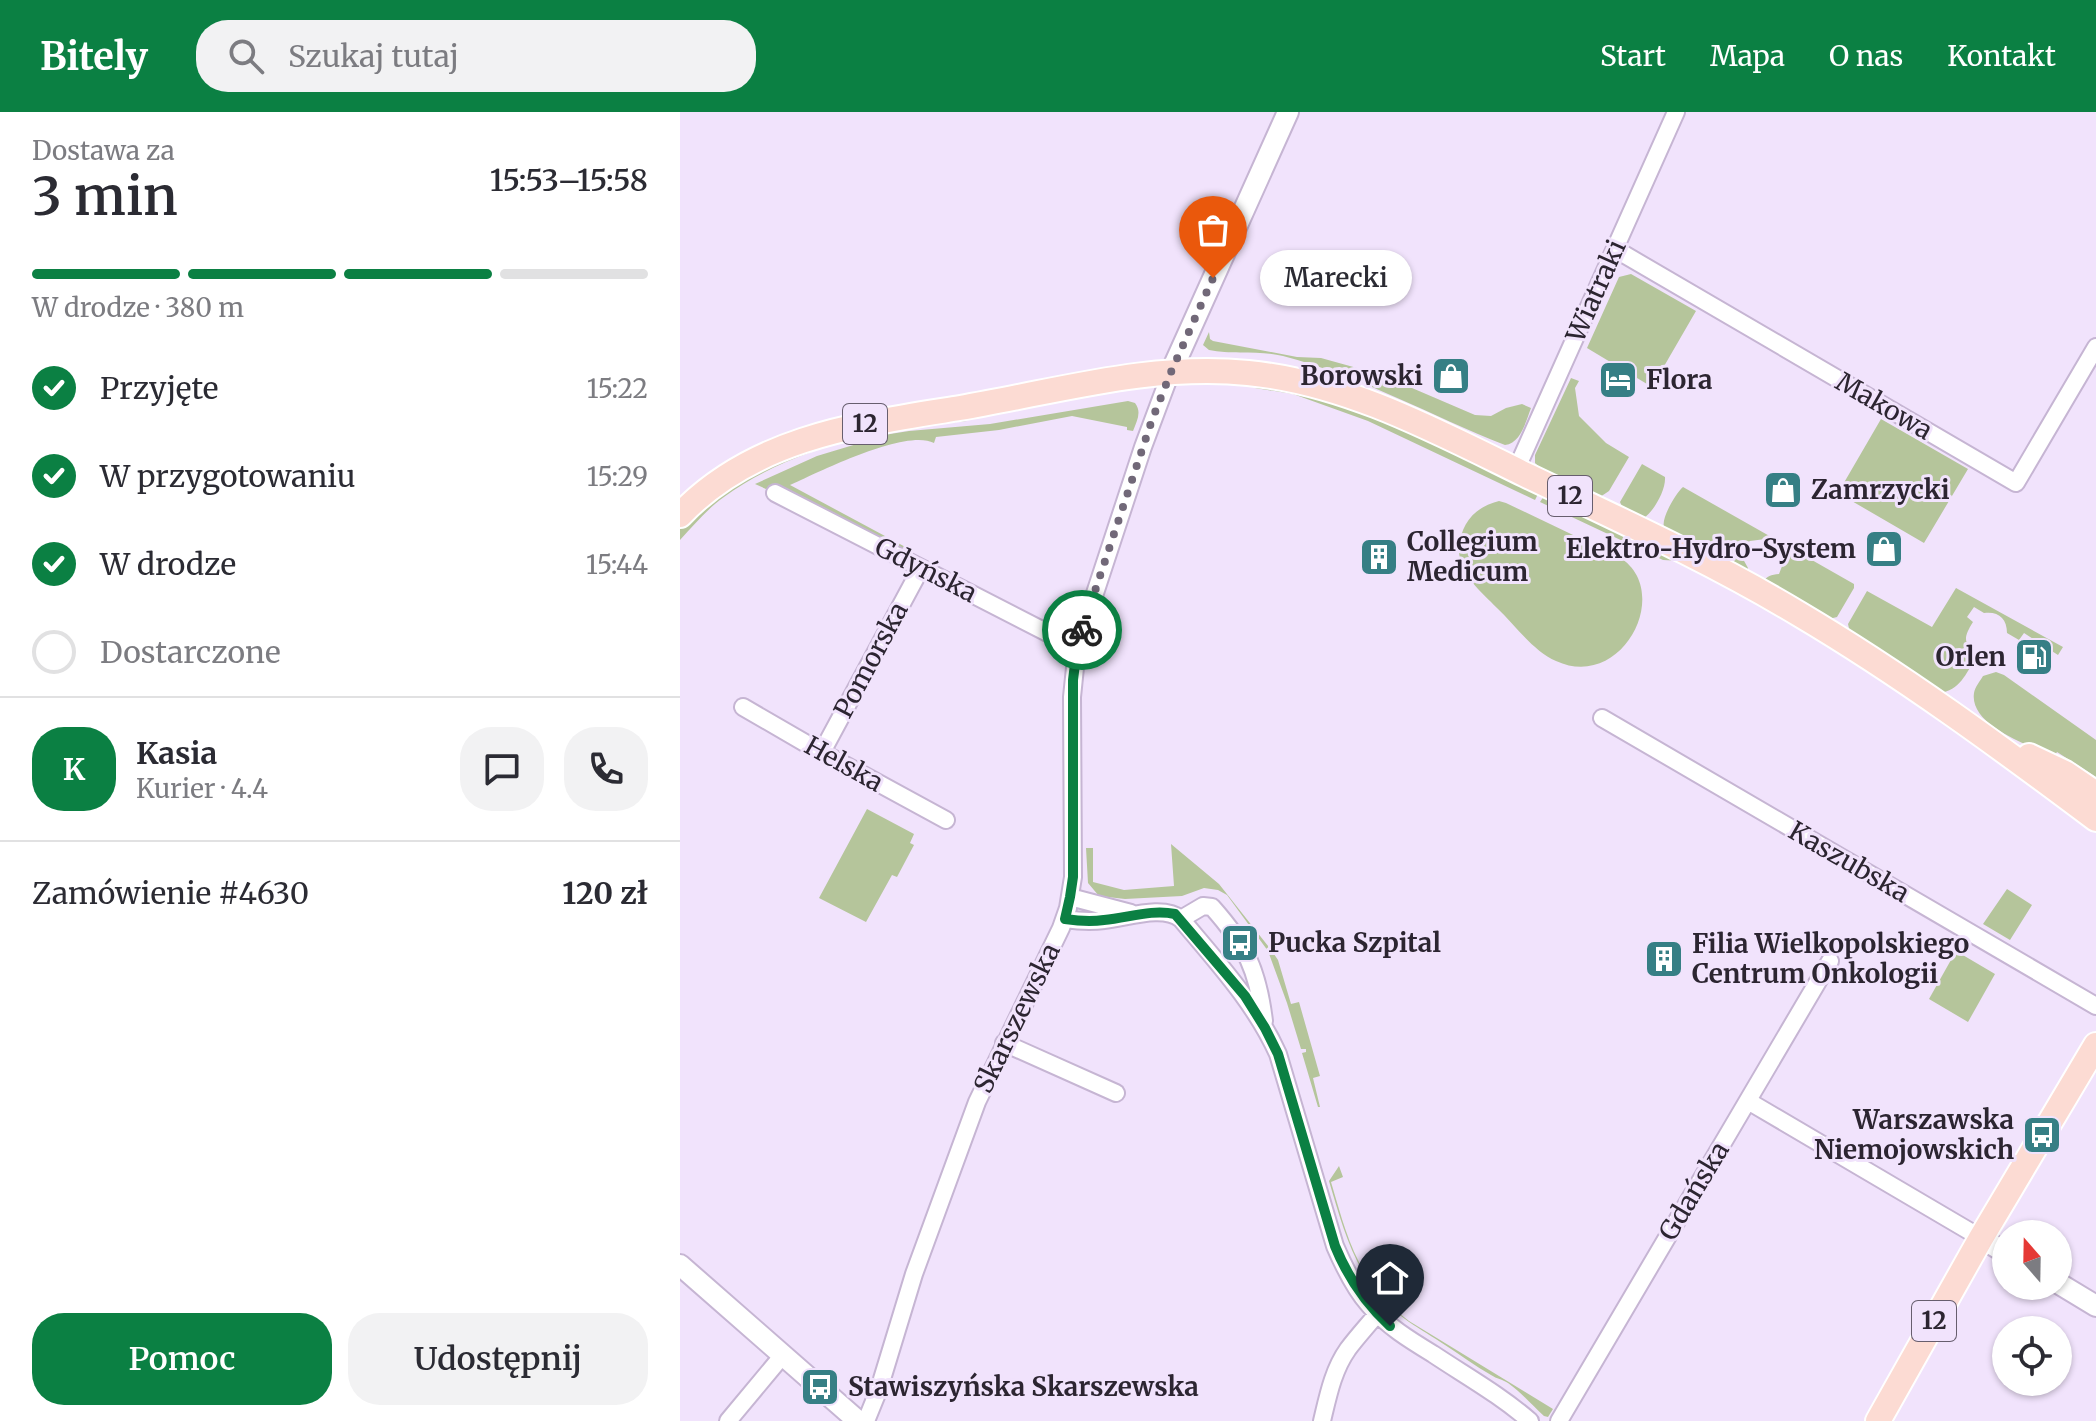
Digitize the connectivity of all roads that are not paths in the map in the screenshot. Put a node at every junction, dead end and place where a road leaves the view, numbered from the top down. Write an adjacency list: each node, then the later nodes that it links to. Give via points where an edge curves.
1 (1288, 112): 5 (street, Skarszewska)
2 (1676, 112): 3 (street, Wiatraki)
3 (1615, 249): 4 (street, Makowa, via 2016,483); 6 (street, Wiatraki)
4 (2096, 347)
5 (1171, 372): 6 (main road, 12, via 1247,372 1316,386 1386,410); 8 (main road, 12, via 886,419 803,440 725,477); 10 (street, Skarszewska)
6 (1516, 470): 13 (main road, 12, via 1767,595)
7 (775, 493): 9 (street, Gdyńska)
8 (680, 515)
9 (921, 568): 10 (street, Gdyńska); 14 (street, Pomorska)
10 (1077, 648): 18 (street, Skarszewska)
11 (743, 707): 14 (street, Helska)
12 (1602, 718): 25 (street, Kaszubska)
13 (1975, 730): 15 (main road, 12, via 2065,773); 16 (main road, 12)
14 (822, 752): 17 (street, Helska)
15 (2096, 794)
16 (2096, 819)
17 (946, 820)
18 (1070, 897): 19 (street); 20 (street, Skarszewska)
19 (1136, 914): 20 (street); 21 (street, via 1166,912)
20 (1065, 919): 27 (street, Skarszewska)
21 (1181, 919): 22 (street, via 1203,906 1212,907); 24 (street)
22 (1246, 953): 24 (street, via 1238,964); 26 (street, via 1256,974)
23 (1830, 961): 30 (street, Gdańska)
24 (1223, 970): 26 (street)
25 (2096, 1006)
26 (1265, 1028): 36 (street, via 1278,1054 1335,1246)
27 (1004, 1043): 29 (street); 40 (street, Skarszewska, via 956,1157)
28 (2096, 1045): 31 (main road, 12)
29 (1116, 1093)
30 (1748, 1101): 31 (street); 43 (street, Gdańska)
31 (1981, 1238): 32 (street); 44 (main road, 12)
32 (1992, 1245)
33 (680, 1265): 37 (street)
34 (2072, 1291): 35 (street)
35 (2096, 1306)
36 (1377, 1314): 41 (street, via 1338,1366); 42 (street)
37 (783, 1355): 38 (street); 39 (street)
38 (728, 1421)
39 (858, 1421)
40 (866, 1421)
41 (1322, 1421)
42 (1530, 1421)
43 (1559, 1421)
44 (1878, 1421)

